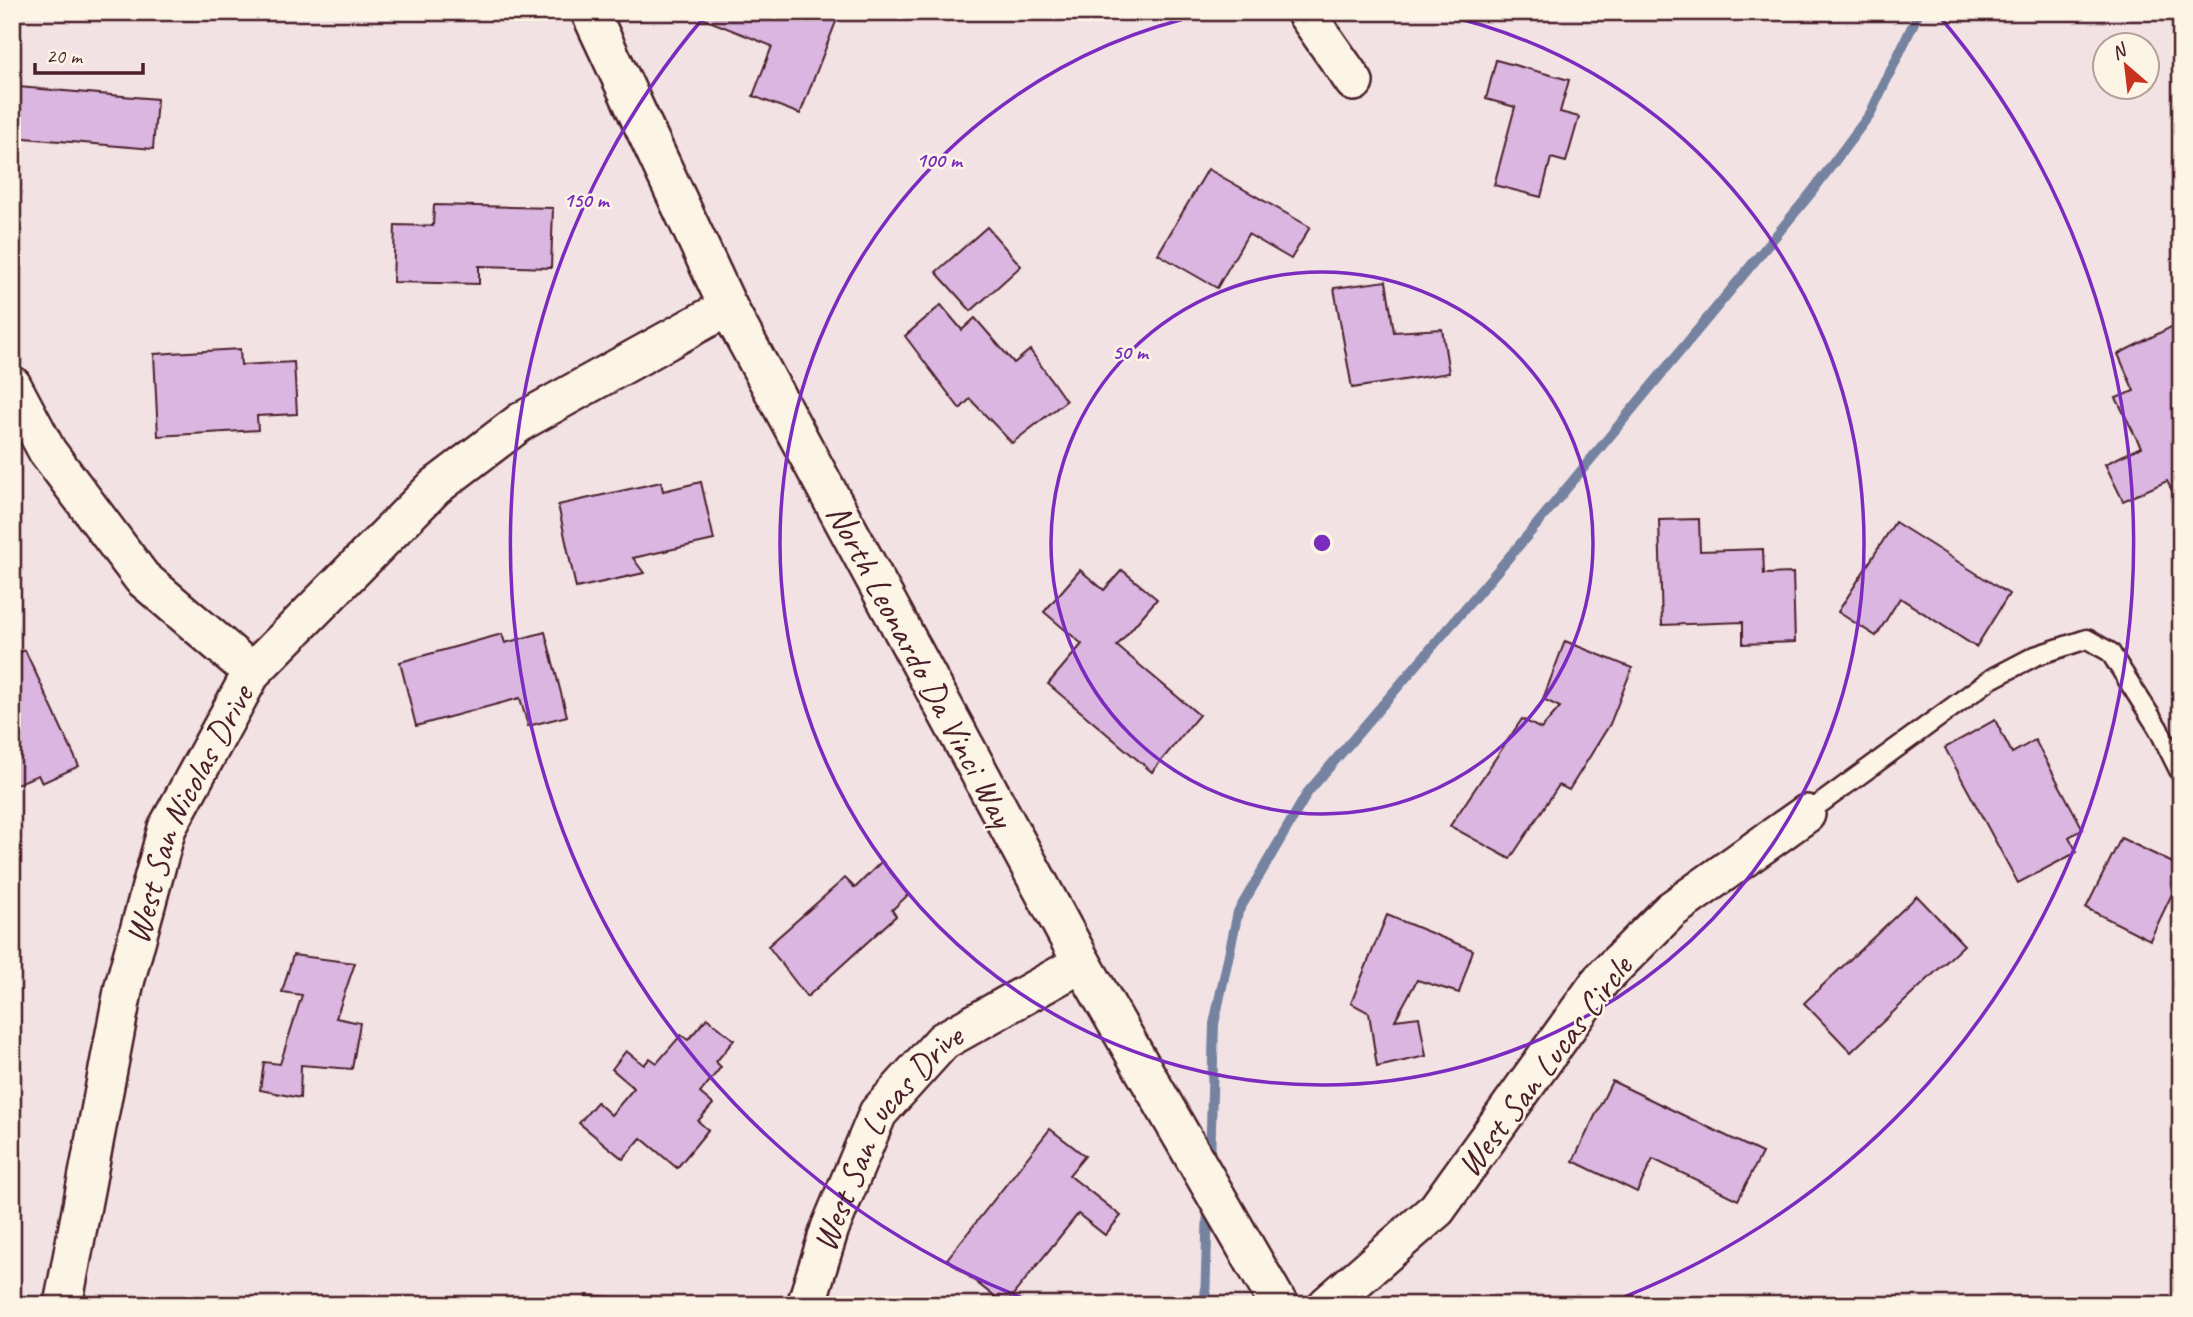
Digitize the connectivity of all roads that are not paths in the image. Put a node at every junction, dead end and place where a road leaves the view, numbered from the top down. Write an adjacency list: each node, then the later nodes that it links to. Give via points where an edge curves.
1 (590, 12): 4 (street, North Leonardo Da Vinci Way)
2 (1305, 12): 3 (street)
3 (1354, 82)
4 (728, 307): 6 (street, West San Nicolas Drive, via 522,421 435,487); 9 (street, North Leonardo Da Vinci Way)
5 (12, 385): 6 (street, via 47,451 142,578)
6 (252, 672): 10 (street, West San Nicolas Drive, via 167,828 124,986)
7 (2181, 775): 8 (lane, via 2158,727 2110,652 2087,639 2035,656 1991,679)
8 (1806, 814): 13 (street, West San Lucas Circle, via 1671,910 1601,980 1437,1209)
9 (1082, 963): 11 (street, West San Lucas Drive, via 943,1041 878,1113 830,1228); 12 (street, North Leonardo Da Vinci Way)
10 (63, 1305)
11 (806, 1305)
12 (1279, 1305)
13 (1327, 1305)

